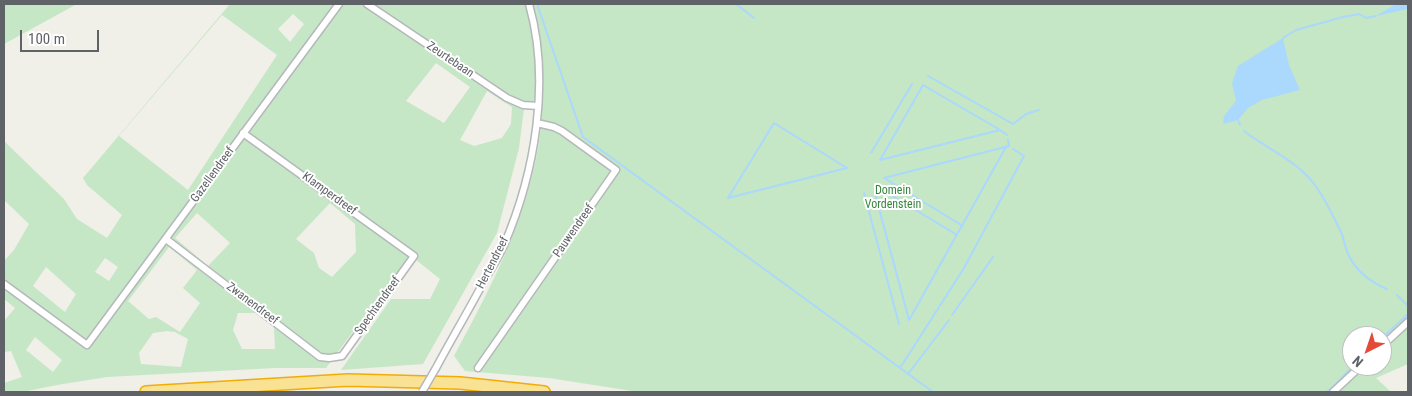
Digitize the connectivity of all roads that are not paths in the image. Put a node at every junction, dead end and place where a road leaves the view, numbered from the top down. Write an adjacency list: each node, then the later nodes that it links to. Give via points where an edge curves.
1 (339, 4): 6 (street, Gazellendreef)
2 (367, 4): 4 (street, Zeurtebaan, via 507,98 522,105)
3 (529, 4): 4 (street, Hertendreef, via 537,45)
4 (538, 106): 5 (street, Hertendreef)
5 (537, 124): 13 (street, Pauwendreef, via 554,126 616,170); 16 (street, Hertendreef, bridge, via 523,193 503,246)
6 (243, 133): 7 (street, Gazellendreef); 8 (street, Klamperdreef)
7 (166, 239): 9 (street, Gazellendreef, via 87,346); 12 (street, Zwanendreef, via 320,357)
8 (414, 256): 12 (street, Spechtendreef)
9 (4, 284)
10 (1408, 322): 11 (street)
11 (1392, 337)
12 (342, 356)
13 (478, 368)
14 (1350, 376): 18 (street)
15 (146, 392): 17 (highway, via 348,380 460,383)
16 (422, 392)
17 (544, 392)
18 (1333, 392)

